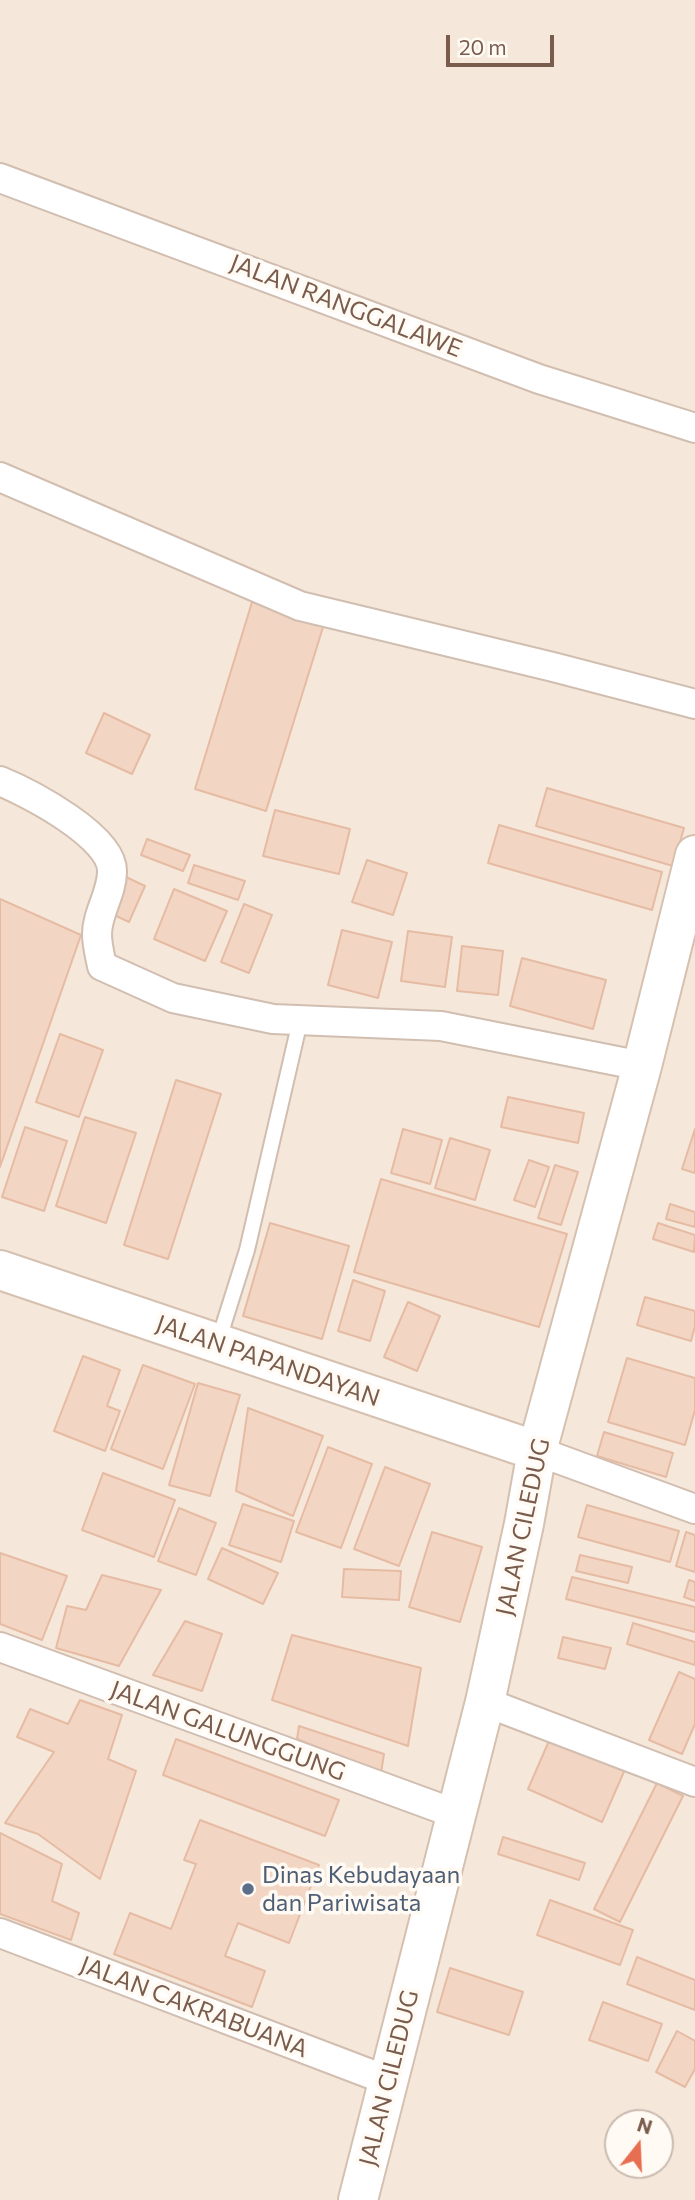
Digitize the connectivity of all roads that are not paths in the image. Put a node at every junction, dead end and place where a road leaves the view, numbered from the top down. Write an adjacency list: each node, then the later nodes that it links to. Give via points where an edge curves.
1 (0, 178): 2 (street, JALAN RANGGALAWE, via 539,379)
2 (695, 428)
3 (0, 477): 4 (street, via 300,606)
4 (695, 704)
5 (0, 780): 8 (street, via 58,812 100,844 112,863 113,875 96,932 102,966 173,998)
6 (695, 855): 7 (main road, JALAN CILEDUG)
7 (684, 946): 9 (main road, JALAN CILEDUG)
8 (300, 1021): 9 (street, via 441,1026); 11 (lane, via 247,1250)
9 (642, 1066): 12 (main road, JALAN CILEDUG)
10 (0, 1270): 11 (main road, JALAN PAPANDAYAN)
11 (217, 1343): 12 (main road, JALAN PAPANDAYAN)
12 (537, 1451): 13 (street); 15 (main road, JALAN CILEDUG)
13 (695, 1509)
14 (0, 1647): 17 (street, JALAN GALUNGGUNG)
15 (485, 1702): 16 (street); 17 (main road, JALAN CILEDUG)
16 (695, 1782)
17 (456, 1814): 19 (main road, JALAN CILEDUG)
18 (0, 1933): 19 (street, JALAN CAKRABUANA)
19 (389, 2081): 20 (main road, JALAN CILEDUG)
20 (358, 2200)

